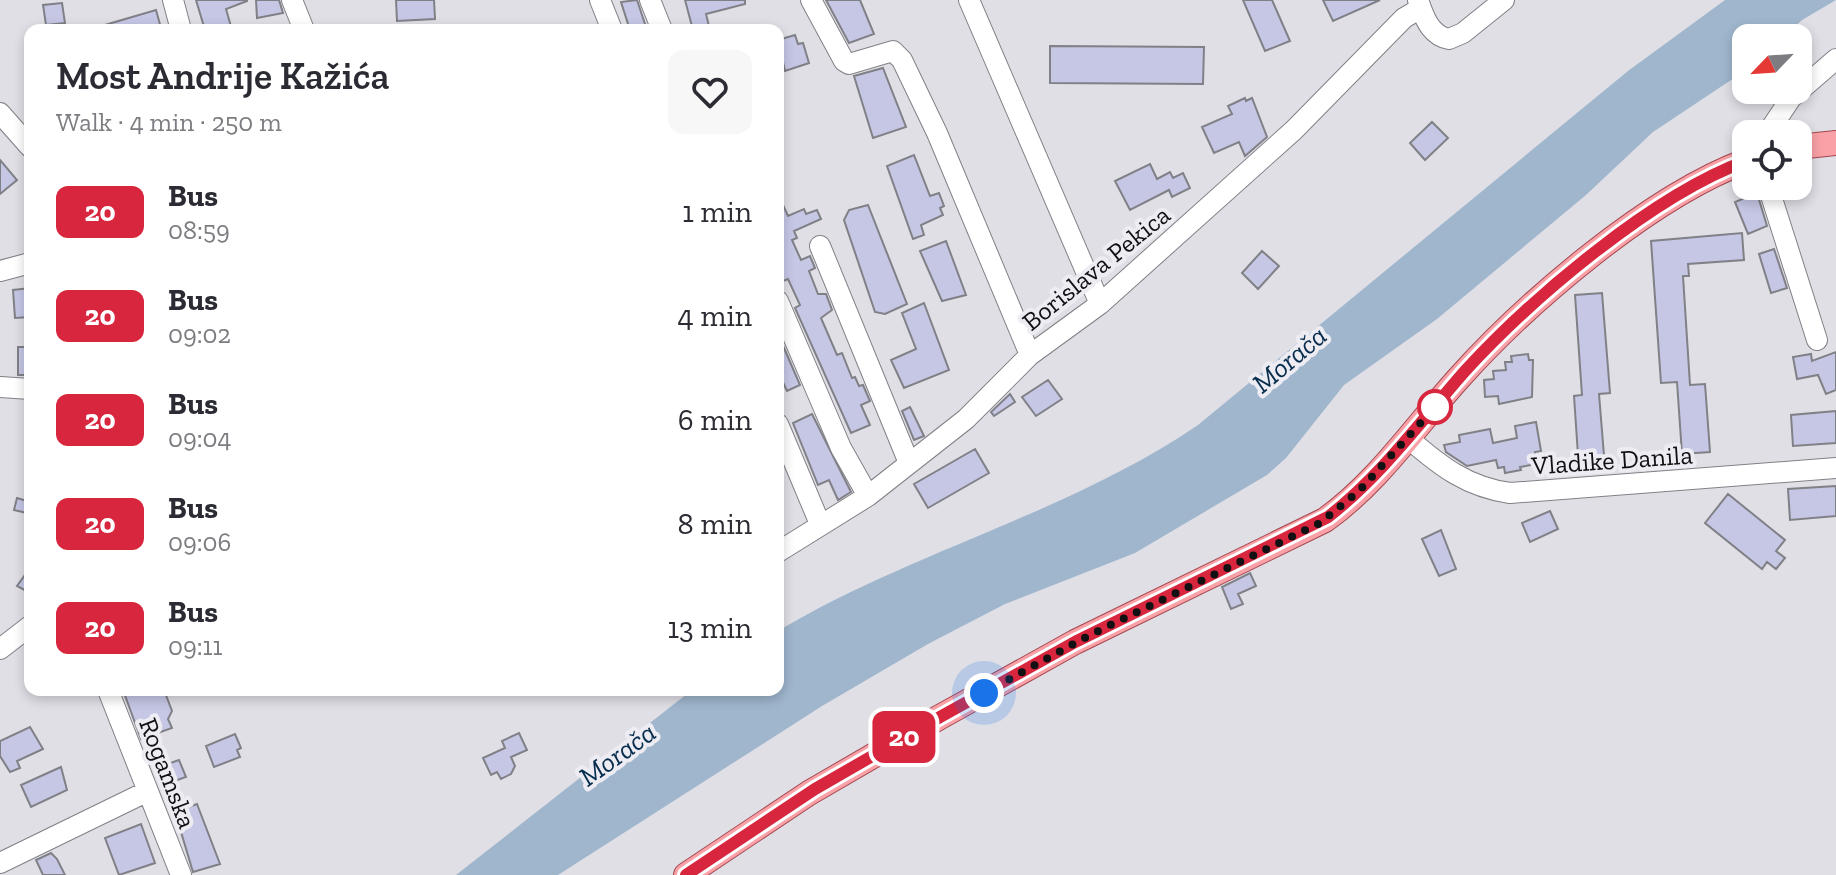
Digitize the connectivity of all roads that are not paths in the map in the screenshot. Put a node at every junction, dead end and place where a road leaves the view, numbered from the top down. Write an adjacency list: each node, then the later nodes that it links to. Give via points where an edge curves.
1 (173, 0): 9 (street)
2 (292, 0): 10 (street)
3 (600, 0): 11 (street)
4 (650, 0): 12 (street)
5 (811, 0): 27 (street, via 844,61 893,51 902,60)
6 (969, 0): 24 (street)
7 (1504, 0): 8 (street, via 1449,39 1436,34)
8 (1420, 4): 24 (street, Borislava Pekica, via 1294,130)
9 (179, 24)
10 (302, 24)
11 (610, 24)
12 (660, 24)
13 (1836, 59): 15 (street, via 1791,98)
14 (0, 113): 16 (street)
15 (1776, 120)
16 (24, 140)
17 (1836, 143): 18 (main road)
18 (1812, 146)
19 (1732, 168): 31 (main road, via 1691,187 1605,246 1496,339)
20 (1772, 200): 26 (street)
21 (820, 246): 32 (street)
22 (24, 265): 23 (street)
23 (0, 271)
24 (1100, 304): 27 (street, Borislava Pekica)
25 (784, 315): 34 (street, via 841,448)
26 (1817, 340)
27 (1030, 355): 32 (street, Borislava Pekica, via 966,419)
28 (0, 387): 29 (street)
29 (24, 389)
30 (784, 438): 35 (street)
31 (1408, 438): 33 (street, Vladike Danila, via 1452,474 1510,493); 43 (main road, via 1348,501 1313,527 1075,642 815,789)
32 (909, 463): 34 (street, Borislava Pekica)
33 (1836, 468)
34 (868, 496): 35 (street, Borislava Pekica)
35 (820, 524): 36 (street, Borislava Pekica)
36 (784, 548)
37 (24, 631): 38 (street)
38 (0, 649)
39 (110, 696): 40 (street, Rogamska)
40 (146, 792): 41 (street); 42 (street, Rogamska)
41 (0, 863)
42 (181, 875)
43 (686, 875)

